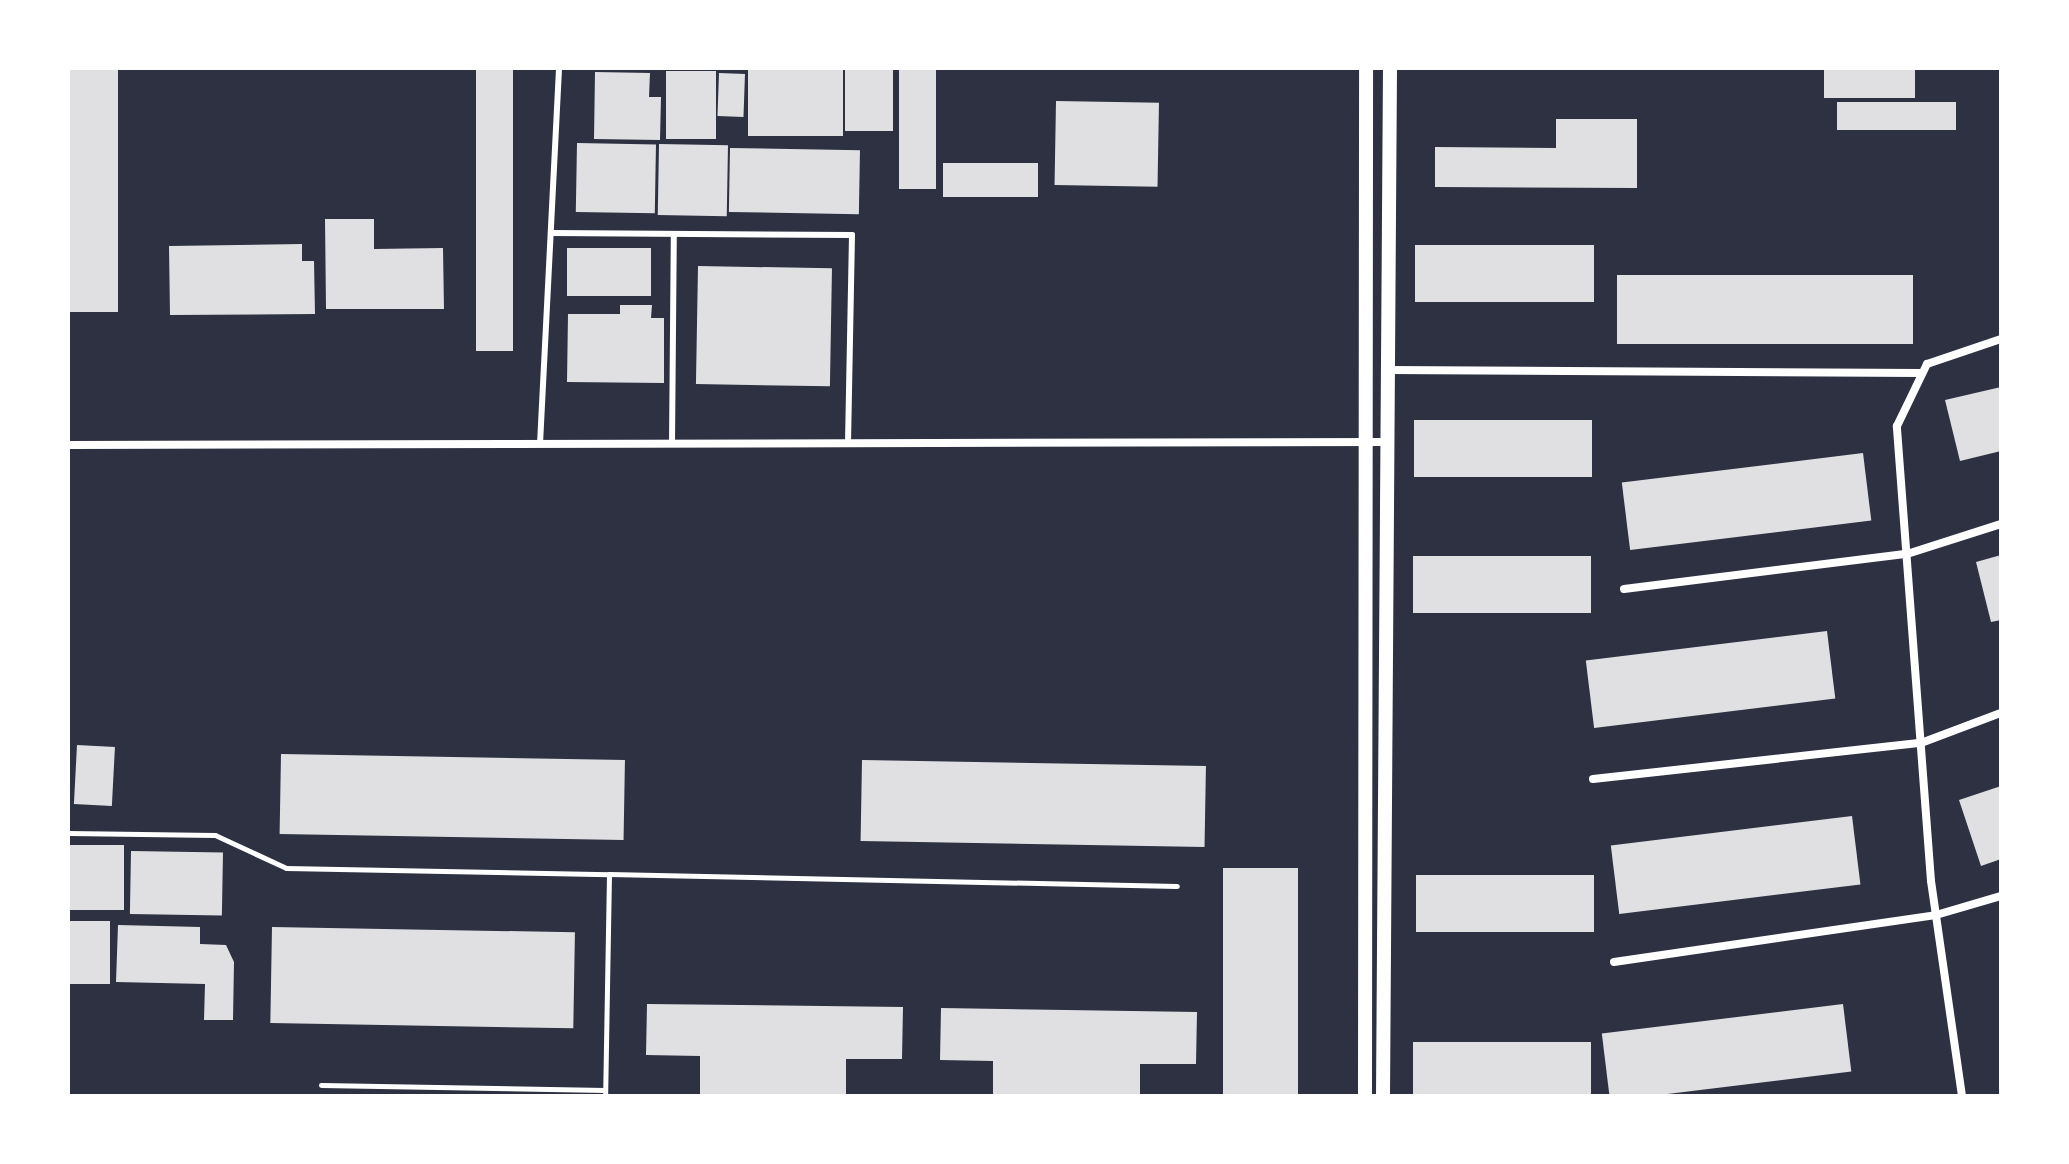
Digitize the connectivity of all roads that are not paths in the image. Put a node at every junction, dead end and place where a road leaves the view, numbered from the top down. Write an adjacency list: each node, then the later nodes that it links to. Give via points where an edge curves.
1 (559, 68): 4 (lane)
2 (1366, 68): 9 (street)
3 (1390, 68): 7 (street)
4 (551, 233): 5 (lane); 11 (lane)
5 (674, 234): 12 (lane); 13 (lane, via 852,235)
6 (2001, 339): 8 (street, via 1927,364)
7 (1387, 370): 8 (street); 10 (street)
8 (1922, 373): 16 (street, via 1897,426)
9 (1365, 442): 10 (street); 13 (street); 24 (street)
10 (1387, 442): 25 (street)
11 (540, 444): 12 (street); 14 (street)
12 (672, 444): 13 (street)
13 (848, 444)
14 (68, 445)
15 (2001, 524): 16 (street)
16 (1907, 554): 17 (street); 19 (street)
17 (1624, 589)
18 (2001, 713): 19 (street)
19 (1921, 743): 20 (street); 22 (street)
20 (1593, 779)
21 (2001, 896): 22 (street)
22 (1936, 915): 23 (street); 26 (street)
23 (1614, 962)
24 (1365, 1096)
25 (1383, 1096)
26 (1962, 1096)

